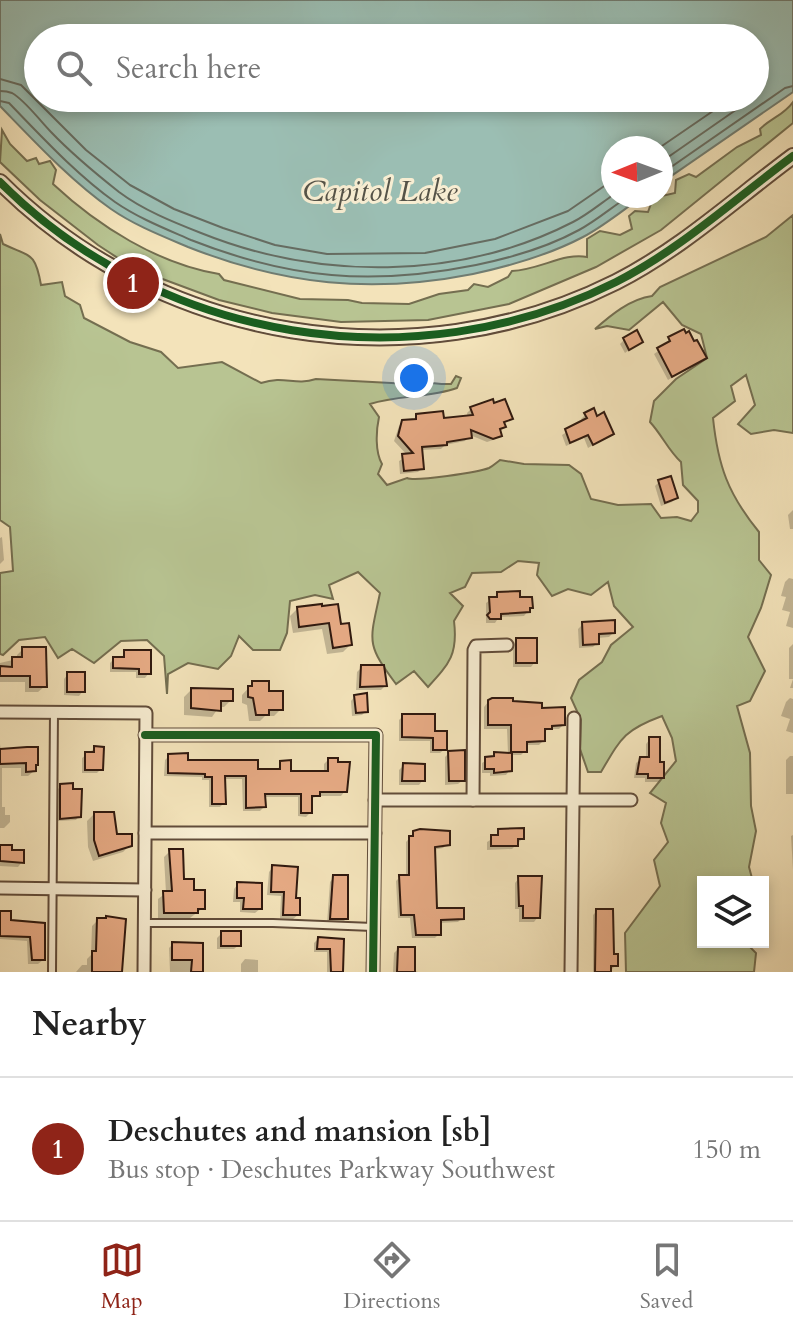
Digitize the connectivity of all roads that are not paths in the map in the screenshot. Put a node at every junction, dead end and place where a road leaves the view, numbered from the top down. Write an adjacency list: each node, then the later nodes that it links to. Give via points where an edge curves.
1 (793, 156): 2 (street, via 664,255 616,282 524,318 418,338 285,330 176,297 75,246)
2 (0, 182)
3 (507, 645): 9 (street, via 474,650)
4 (0, 712): 5 (street)
5 (54, 712): 7 (street, via 146,713); 15 (lane)
6 (574, 718): 10 (street)
7 (145, 735): 8 (street, via 376,735); 12 (street)
8 (375, 800): 9 (street); 13 (street)
9 (473, 800): 10 (street)
10 (574, 800): 11 (street); 22 (street)
11 (631, 800)
12 (145, 833): 13 (street); 16 (street)
13 (375, 833): 18 (street)
14 (0, 888): 15 (street)
15 (53, 889): 16 (street); 19 (lane)
16 (145, 890): 17 (street)
17 (144, 923): 18 (lane); 20 (street)
18 (374, 927): 21 (street)
19 (52, 972)
20 (144, 972)
21 (373, 972)
22 (571, 972)

